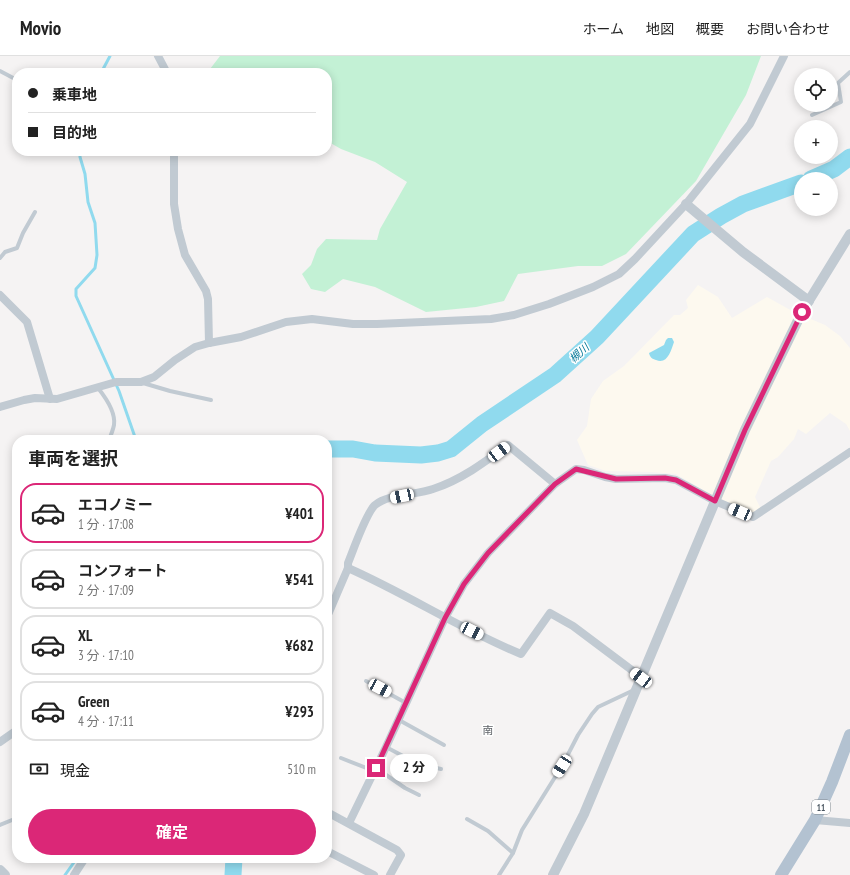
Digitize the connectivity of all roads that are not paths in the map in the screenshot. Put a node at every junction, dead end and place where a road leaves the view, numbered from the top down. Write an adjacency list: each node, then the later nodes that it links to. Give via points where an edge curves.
1 (158, 56): 3 (street)
2 (784, 56): 9 (street, via 750,124)
3 (164, 68)
4 (0, 71): 6 (lane)
5 (850, 72): 7 (lane, via 838,83 841,102)
6 (12, 77)
7 (812, 115)
8 (174, 156): 15 (street, via 174,204 178,229 185,255 206,291)
9 (688, 207): 14 (street, via 743,252); 15 (street, via 619,274 550,304 514,315 491,319 377,324 312,319 286,322 241,337)
10 (35, 212): 12 (lane, via 17,248 5,252)
11 (850, 234): 14 (street)
12 (0, 258)
13 (0, 295): 18 (street, via 27,322)
14 (810, 301): 24 (street, via 802,312 745,430)
15 (209, 343): 16 (street, via 195,347 154,377)
16 (141, 382): 17 (street, via 116,382); 19 (lane)
17 (98, 388): 18 (street); 21 (lane, via 106,398 114,417)
18 (50, 399): 20 (street, via 35,398)
19 (211, 400)
20 (0, 407)
21 (111, 435)
22 (850, 452): 24 (street, via 753,517)
23 (555, 484): 24 (street, via 576,469 616,479 665,478 676,480); 25 (street, via 508,445 455,480 432,490 387,499 375,505 363,527); 27 (street, via 488,553 464,584)
24 (715, 501): 28 (street)
25 (348, 568): 26 (street); 27 (street, via 374,579)
26 (332, 605)
27 (445, 618): 28 (street, via 522,654 550,613 573,626); 31 (street)
28 (641, 678): 30 (street)
29 (366, 681): 31 (lane)
30 (636, 688): 49 (lane, via 598,707 592,714 522,830); 58 (street, via 584,814)
31 (406, 703): 32 (street)
32 (399, 720): 36 (lane); 37 (street)
33 (12, 734): 35 (street)
34 (850, 735): 45 (main road, 11)
35 (0, 742)
36 (444, 745)
37 (386, 747): 39 (lane, via 418,764); 40 (street)
38 (341, 758): 40 (lane)
39 (440, 769)
40 (376, 770): 41 (lane); 46 (street)
41 (419, 795)
42 (332, 814): 46 (street)
43 (467, 819): 49 (lane, via 488,831)
44 (12, 820): 48 (lane)
45 (815, 820): 47 (street); 59 (main road, 11)
46 (349, 823): 56 (street, via 401,854)
47 (850, 823)
48 (0, 825)
49 (513, 853): 57 (lane)
50 (332, 854): 55 (street)
51 (82, 863): 54 (street)
52 (0, 870): 53 (street)
53 (5, 875)
54 (74, 875)
55 (374, 875)
56 (390, 875)
57 (499, 875)
58 (554, 875)
59 (781, 875)

